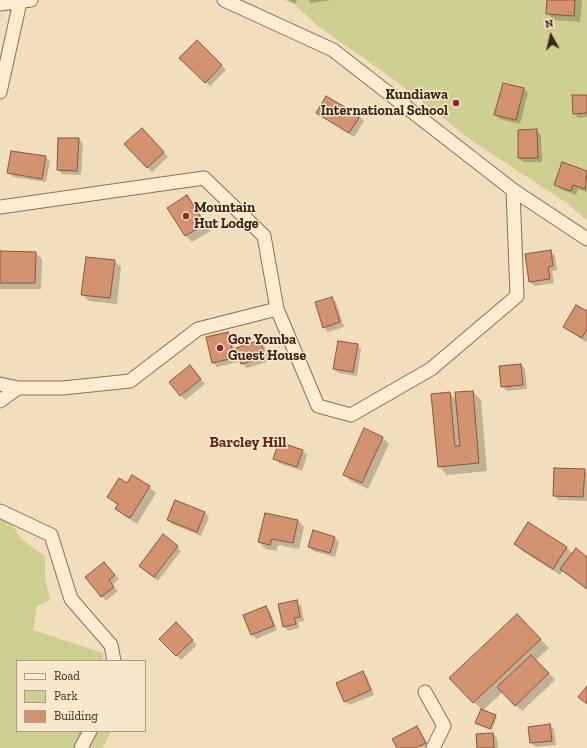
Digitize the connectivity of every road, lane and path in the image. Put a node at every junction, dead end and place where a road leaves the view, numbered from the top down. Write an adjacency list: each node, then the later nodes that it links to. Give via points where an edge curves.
1 (224, 0): 5 (street, via 333,50)
2 (26, 1): 3 (street); 4 (street)
3 (0, 4)
4 (0, 92)
5 (513, 190): 7 (street); 8 (street, via 517,296 431,369 351,415 318,406)
6 (0, 207): 8 (street, via 204,178 264,236)
7 (587, 239)
8 (277, 309): 10 (street, via 198,329 130,381 63,388)
9 (0, 384): 10 (street)
10 (18, 388): 11 (street)
11 (0, 401)
12 (0, 511): 13 (street, via 51,535 71,600 111,645)
13 (114, 660)
14 (425, 692): 17 (street, via 444,726)
15 (89, 732): 16 (street)
16 (81, 748)
17 (433, 748)

